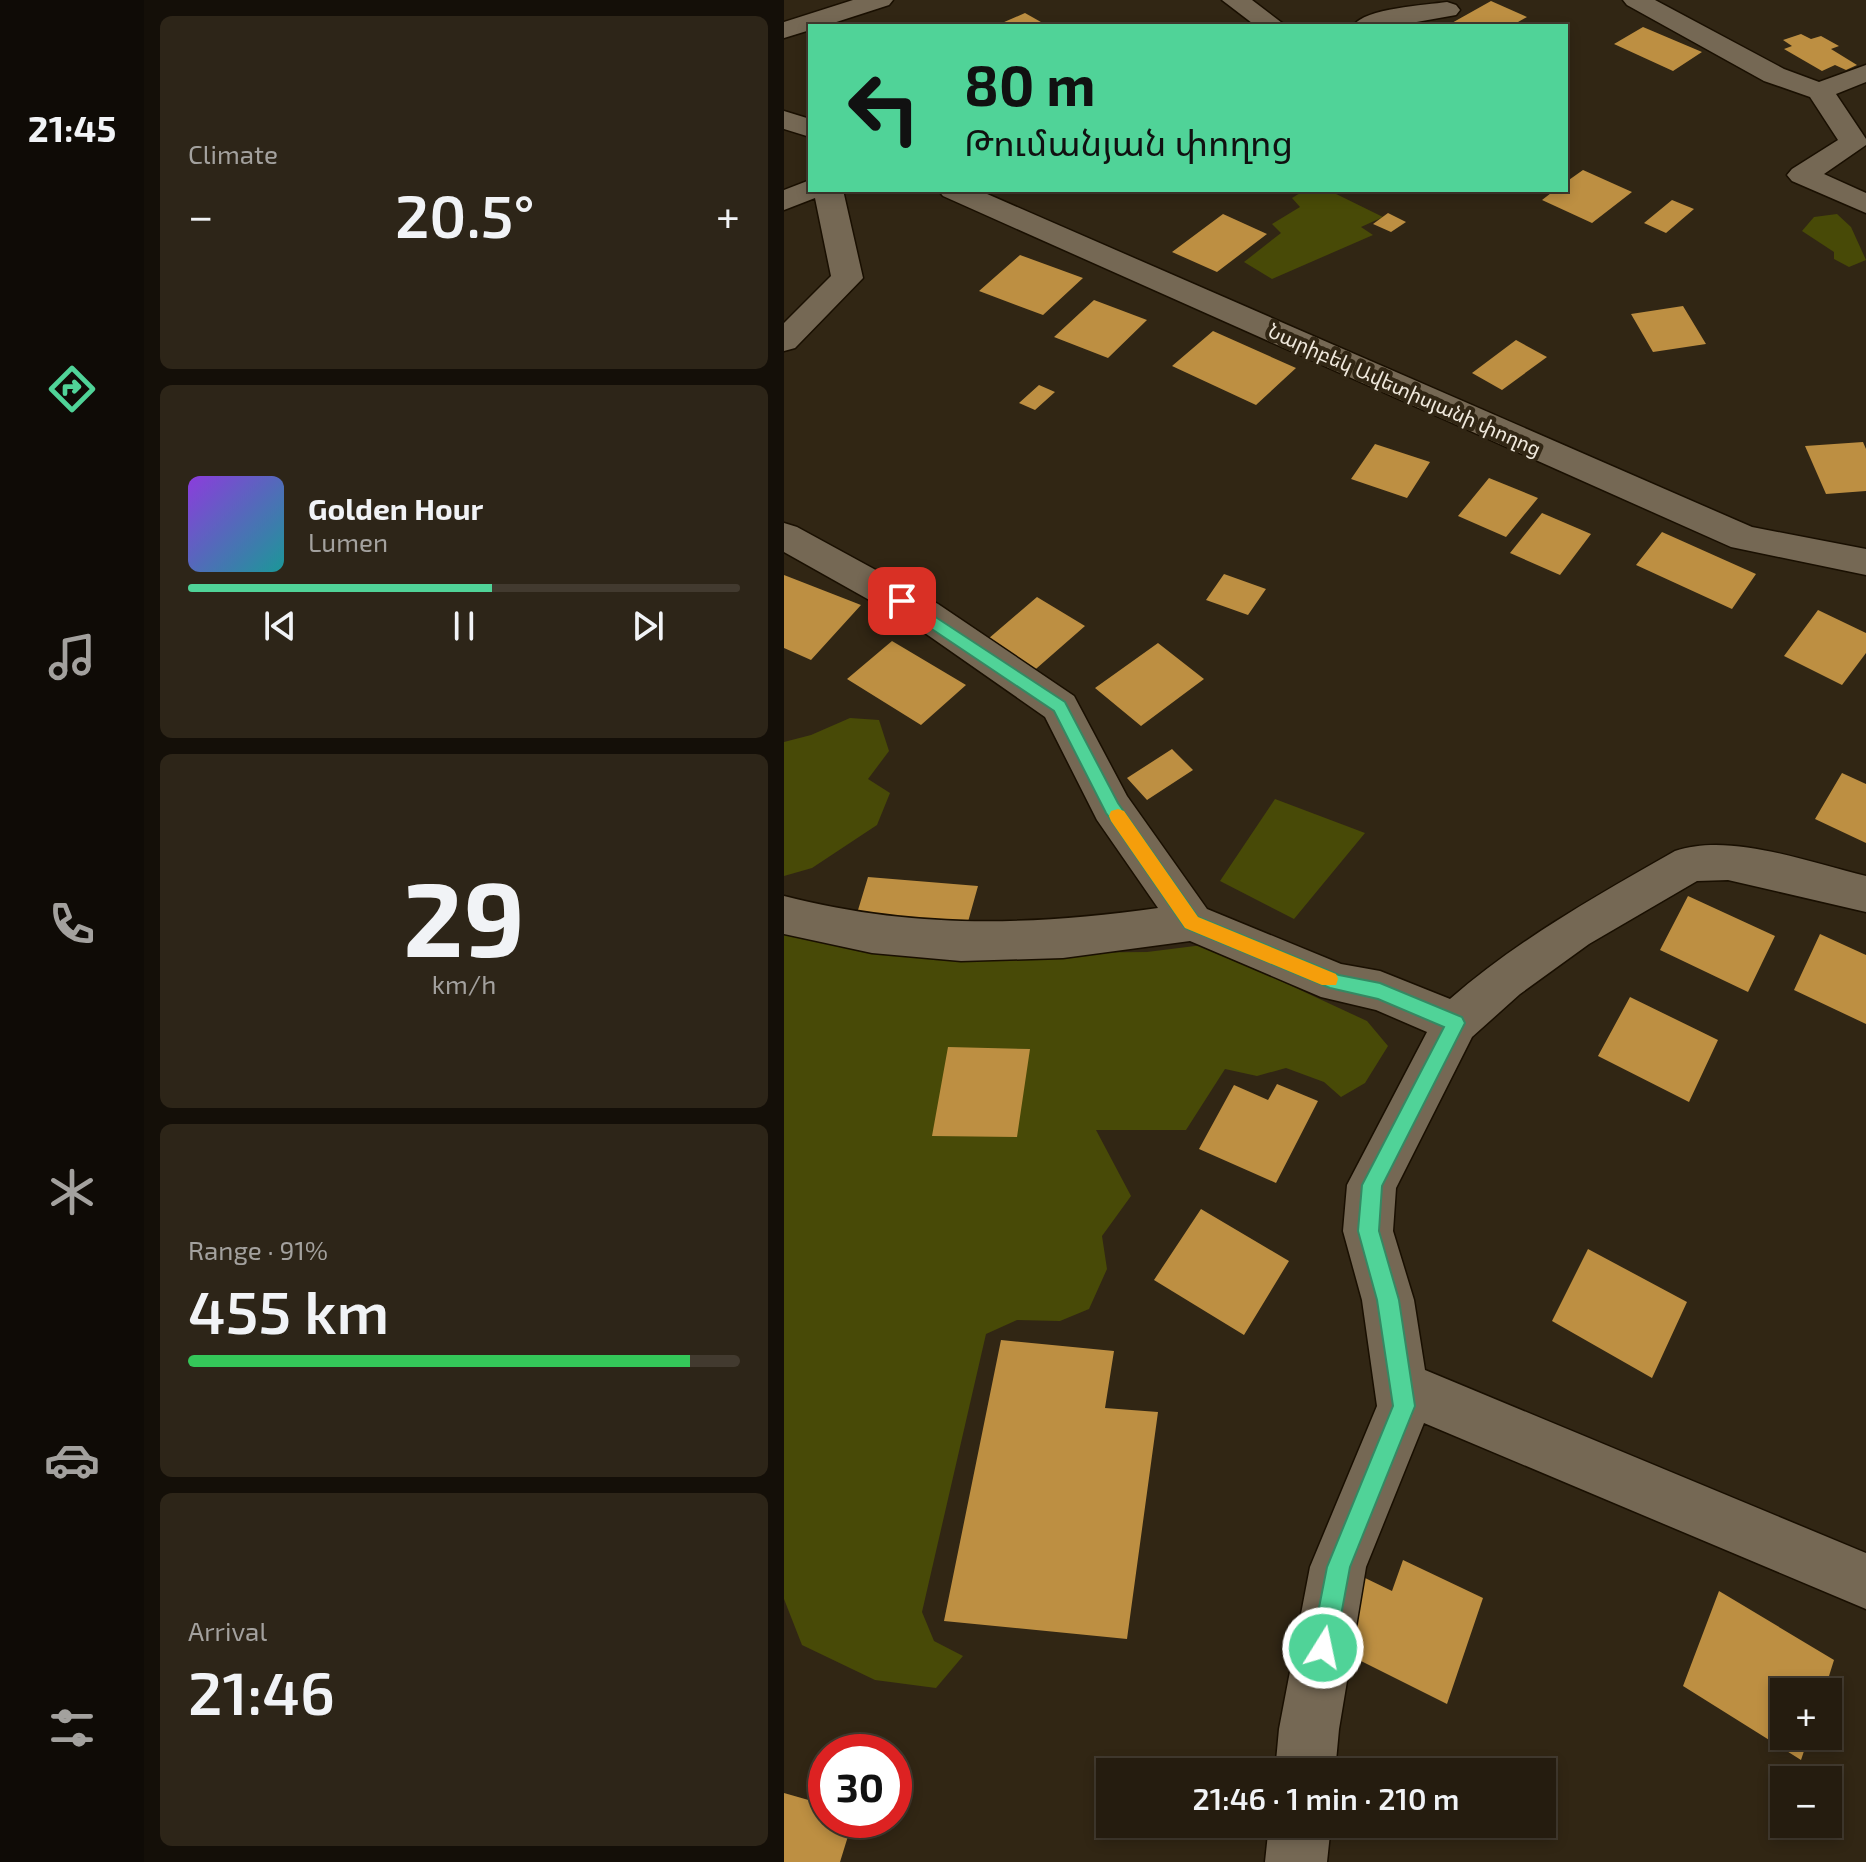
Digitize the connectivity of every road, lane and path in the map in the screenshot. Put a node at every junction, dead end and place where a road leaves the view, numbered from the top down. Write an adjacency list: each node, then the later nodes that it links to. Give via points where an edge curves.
1 (880, 0): 7 (street)
2 (1235, 0): 5 (street)
3 (1636, 0): 9 (street, via 1774,75)
4 (1447, 10): 6 (street)
5 (1270, 24)
6 (1373, 24)
7 (784, 30)
8 (1866, 73): 9 (street)
9 (1820, 91): 16 (street, via 1854,142 1802,175)
10 (784, 119): 11 (street)
11 (808, 128)
12 (808, 190): 15 (street)
13 (828, 192): 17 (street, via 847,278)
14 (958, 192): 19 (street, Նարիբեկ Ավետիսյանի փողոց, via 1744,538)
15 (784, 201)
16 (1866, 204)
17 (784, 341)
18 (784, 536): 22 (street, via 925,614 1060,707 1112,808)
19 (1866, 562)
20 (1866, 894): 23 (street, via 1728,862 1690,864 1573,931 1504,980)
21 (784, 915): 22 (street, via 840,931 913,941 1022,942)
22 (1192, 922): 23 (street, via 1337,983 1380,991)
23 (1456, 1023): 24 (street, via 1372,1185 1368,1231 1388,1300)
24 (1401, 1387): 25 (street); 26 (street, via 1404,1406 1338,1567)
25 (1866, 1581)
26 (1306, 1758)
27 (1299, 1838): 28 (street)
28 (1296, 1862)

